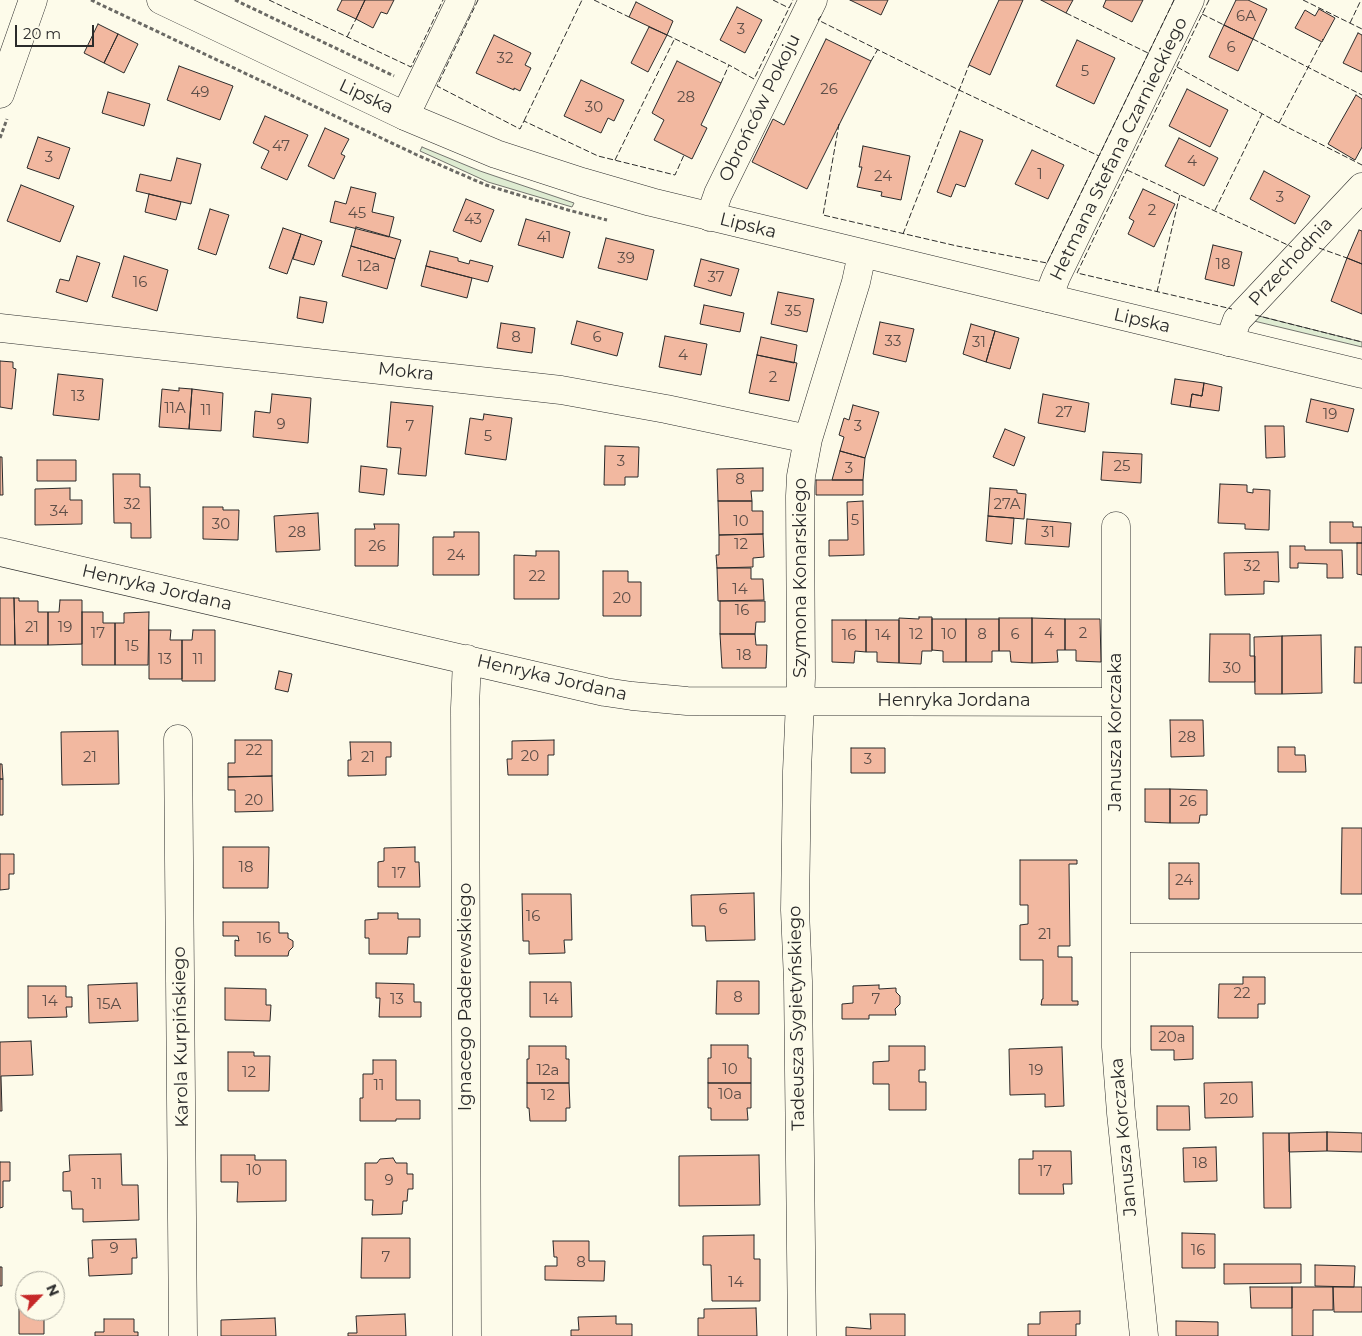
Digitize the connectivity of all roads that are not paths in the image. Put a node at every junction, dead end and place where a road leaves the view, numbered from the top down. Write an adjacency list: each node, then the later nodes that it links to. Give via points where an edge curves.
1 (33, 0): 6 (street)
2 (161, 0): 7 (street, Lipska)
3 (461, 0): 7 (street)
4 (813, 0): 9 (street, Obrońców Pokoju)
5 (1190, 0): 11 (street, Hetmana Stefana Czarnieckiego)
6 (0, 94)
7 (405, 116): 9 (street, Lipska, via 496,154 618,193)
8 (1362, 187): 13 (street, Przechodnia, via 1237,320)
9 (710, 216): 10 (street, Lipska)
10 (862, 254): 11 (street, Lipska); 15 (street, Szymona Konarskiego, via 855,288)
11 (1048, 298): 13 (street, Lipska)
12 (0, 328): 15 (street, Mokra, via 551,388)
13 (1229, 342): 14 (street, Lipska)
14 (1362, 374)
15 (808, 439): 19 (street, Szymona Konarskiego, via 800,496)
16 (1116, 526): 20 (street, Janusza Korczaka)
17 (0, 552): 18 (street, Henryka Jordana)
18 (467, 658): 19 (street, Henryka Jordana, via 632,696 687,700); 25 (street, Ignacego Paderewskiego)
19 (800, 700): 20 (street, Henryka Jordana); 26 (street, Tadeusza Sygietyńskiego, via 795,910)
20 (1115, 702): 22 (street, Janusza Korczaka)
21 (178, 739): 24 (street, Karola Kurpińskiego)
22 (1116, 938): 23 (street); 27 (street, Janusza Korczaka, via 1118,1080)
23 (1362, 938)
24 (182, 1336)
25 (467, 1336)
26 (802, 1336)
27 (1144, 1336)

